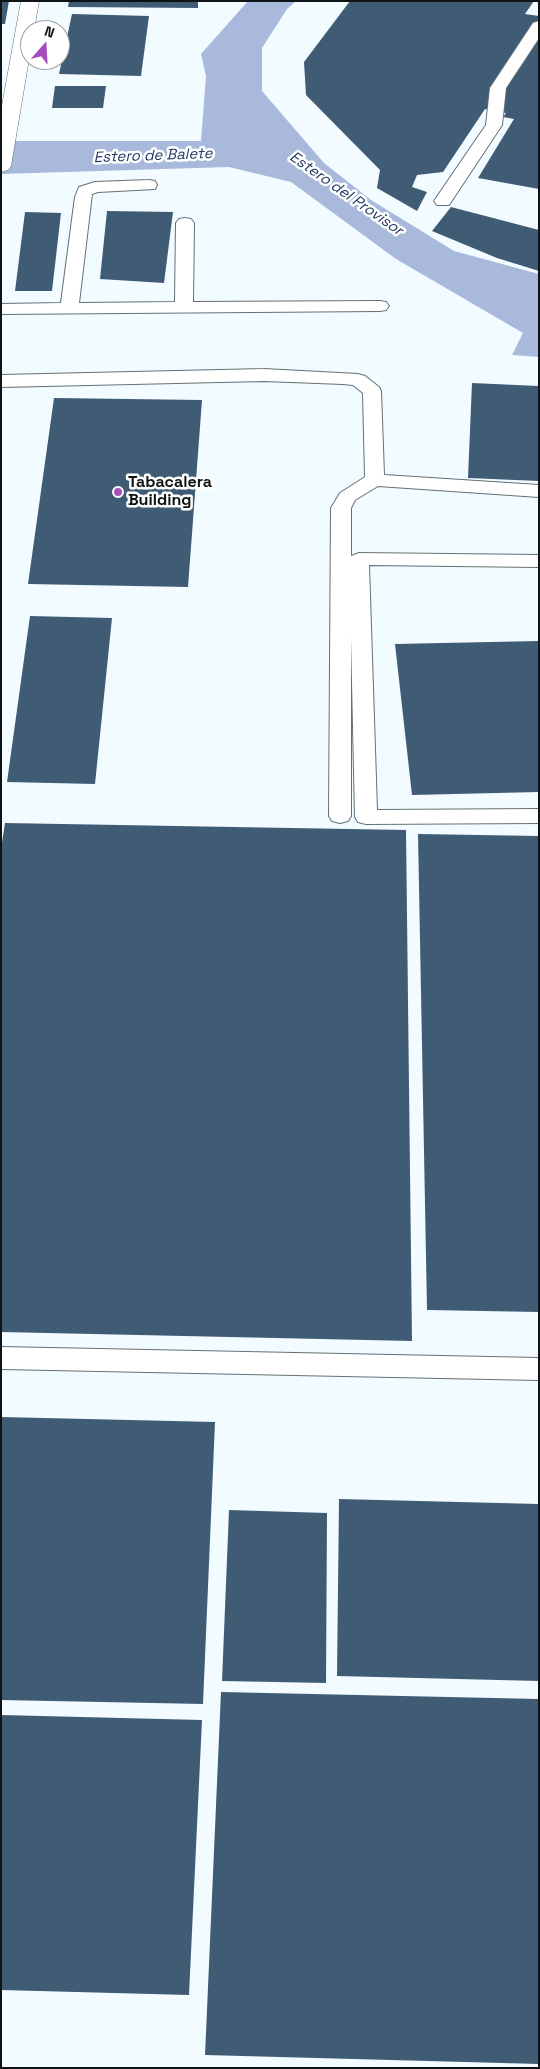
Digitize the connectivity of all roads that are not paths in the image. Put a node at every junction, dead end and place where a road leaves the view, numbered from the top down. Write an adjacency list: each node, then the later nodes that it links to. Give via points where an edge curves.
1 (30, 1): 3 (main road)
2 (539, 26): 5 (lane, via 498,88 494,125)
3 (1, 166)
4 (149, 185): 9 (lane, via 95,187 85,191)
5 (443, 201)
6 (185, 223): 8 (lane)
7 (380, 306): 8 (lane)
8 (184, 308): 9 (lane)
9 (69, 309): 10 (lane)
10 (1, 310)
11 (1, 381): 12 (lane, via 264,376 358,380 372,391)
12 (375, 480): 13 (lane); 15 (lane, via 356,490 341,508)
13 (539, 491)
14 (539, 561): 16 (lane, via 359,559 366,817)
15 (340, 816)
16 (539, 816)
17 (1, 1358): 18 (lane)
18 (539, 1369)

